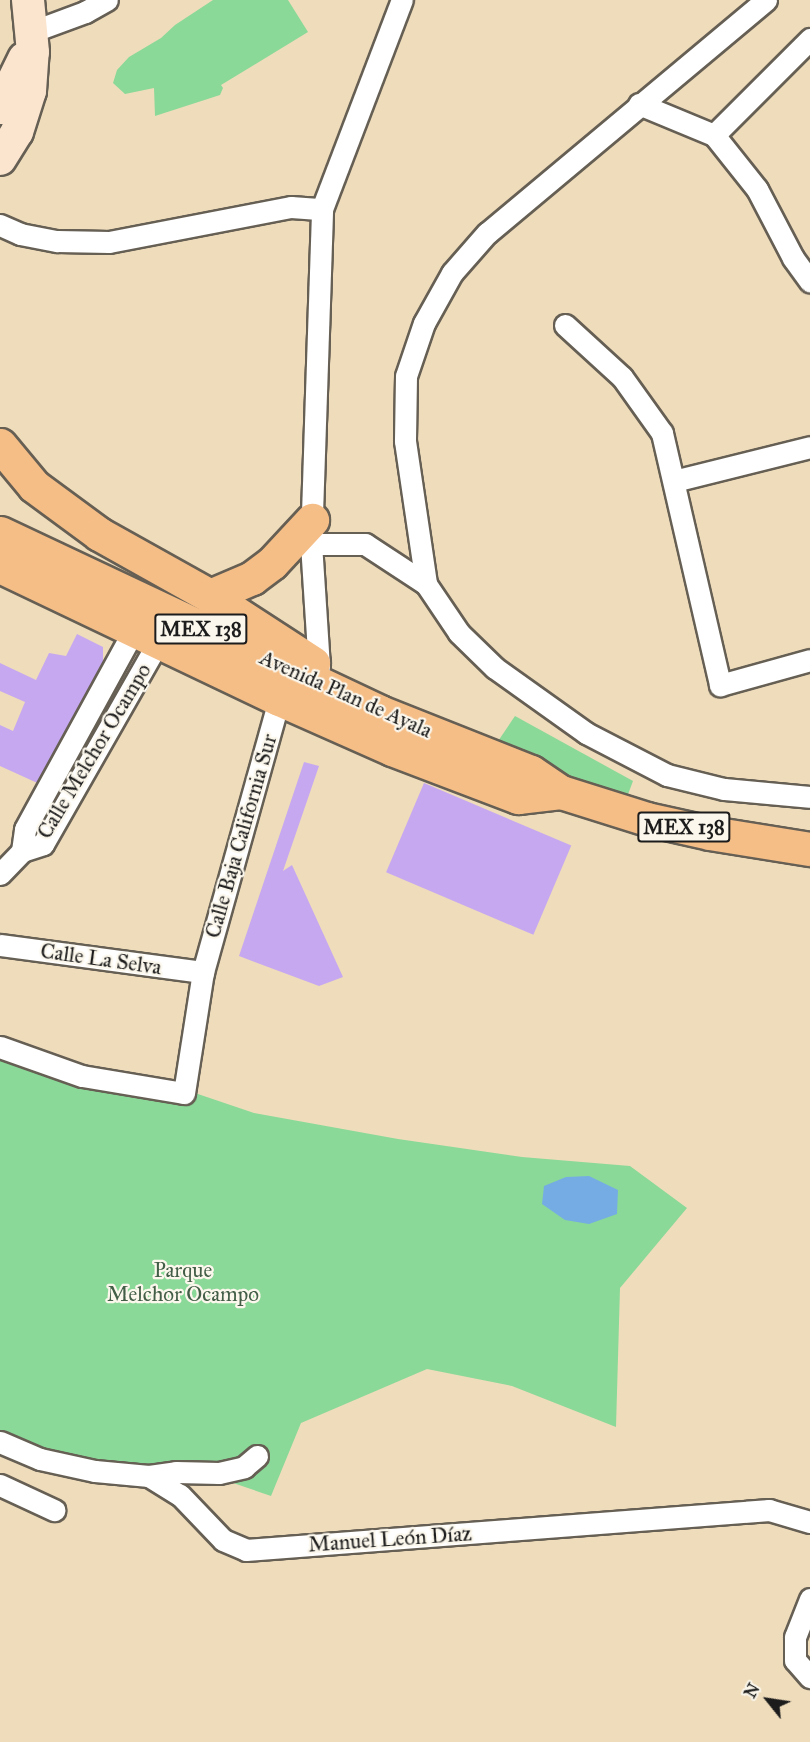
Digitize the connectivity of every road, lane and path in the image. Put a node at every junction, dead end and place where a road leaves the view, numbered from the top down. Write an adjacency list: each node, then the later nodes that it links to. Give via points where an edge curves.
1 (28, 0): 5 (street)
2 (107, 0): 5 (street)
3 (402, 0): 11 (street)
4 (766, 0): 7 (street)
5 (31, 32): 8 (street, via 24,62); 10 (street, via 30,91 16,132)
6 (810, 39): 9 (street)
7 (639, 104): 9 (street); 22 (street, via 487,233 452,273 424,323 406,376 405,441)
8 (0, 108)
9 (714, 135): 13 (street, via 757,189 793,258)
10 (0, 159)
11 (322, 209): 12 (street, via 291,207 109,242 57,241 20,234); 18 (street)
12 (0, 225)
13 (810, 281)
14 (565, 325): 17 (street, via 622,377 662,433)
15 (0, 445): 19 (main road, via 34,486)
16 (810, 447): 17 (street)
17 (674, 481): 25 (street, via 720,685)
18 (312, 532): 22 (street, via 365,544); 23 (main road, via 252,578); 26 (street)
19 (102, 536): 20 (main road); 23 (main road); 24 (main road)
20 (12, 539): 24 (main road, Avenida Plan de Ayala / MEX 138)
21 (0, 566): 24 (main road, Avenida Plan de Ayala / MEX 138)
22 (426, 584): 30 (street, via 459,633 495,668 586,733 667,775 724,789)
23 (210, 596): 26 (main road)
24 (144, 624): 27 (main road, Avenida Plan de Ayala / MEX 138); 28 (main road, Avenida Plan de Ayala / MEX 138); 32 (street, Calle Melchor Ocampo, via 25,830 22,851)
25 (810, 660)
26 (319, 667): 28 (main road)
27 (279, 699): 29 (main road, Avenida Plan de Ayala / MEX 138, via 392,749 518,797); 34 (street, Calle Baja California Sur)
28 (380, 712): 29 (main road, Avenida Plan de Ayala / MEX 138, via 531,772)
29 (561, 792): 31 (main road, Avenida Plan de Ayala / MEX 138, via 646,819)
30 (810, 798)
31 (810, 849)
32 (0, 874)
33 (0, 945): 34 (street, Calle La Selva)
34 (203, 972): 35 (street, Calle Baja California Sur, via 184,1093 82,1076)
35 (0, 1047)
36 (0, 1442): 38 (street, Manuel León Díaz, via 40,1459 95,1471)
37 (257, 1456): 38 (street, via 244,1467 219,1473)
38 (149, 1476): 41 (street, Manuel León Díaz, via 180,1495 223,1540 246,1551 769,1510)
39 (0, 1485): 40 (street)
40 (54, 1510)
41 (810, 1522)
42 (810, 1599): 43 (street, via 795,1637 795,1660)
43 (810, 1677)

